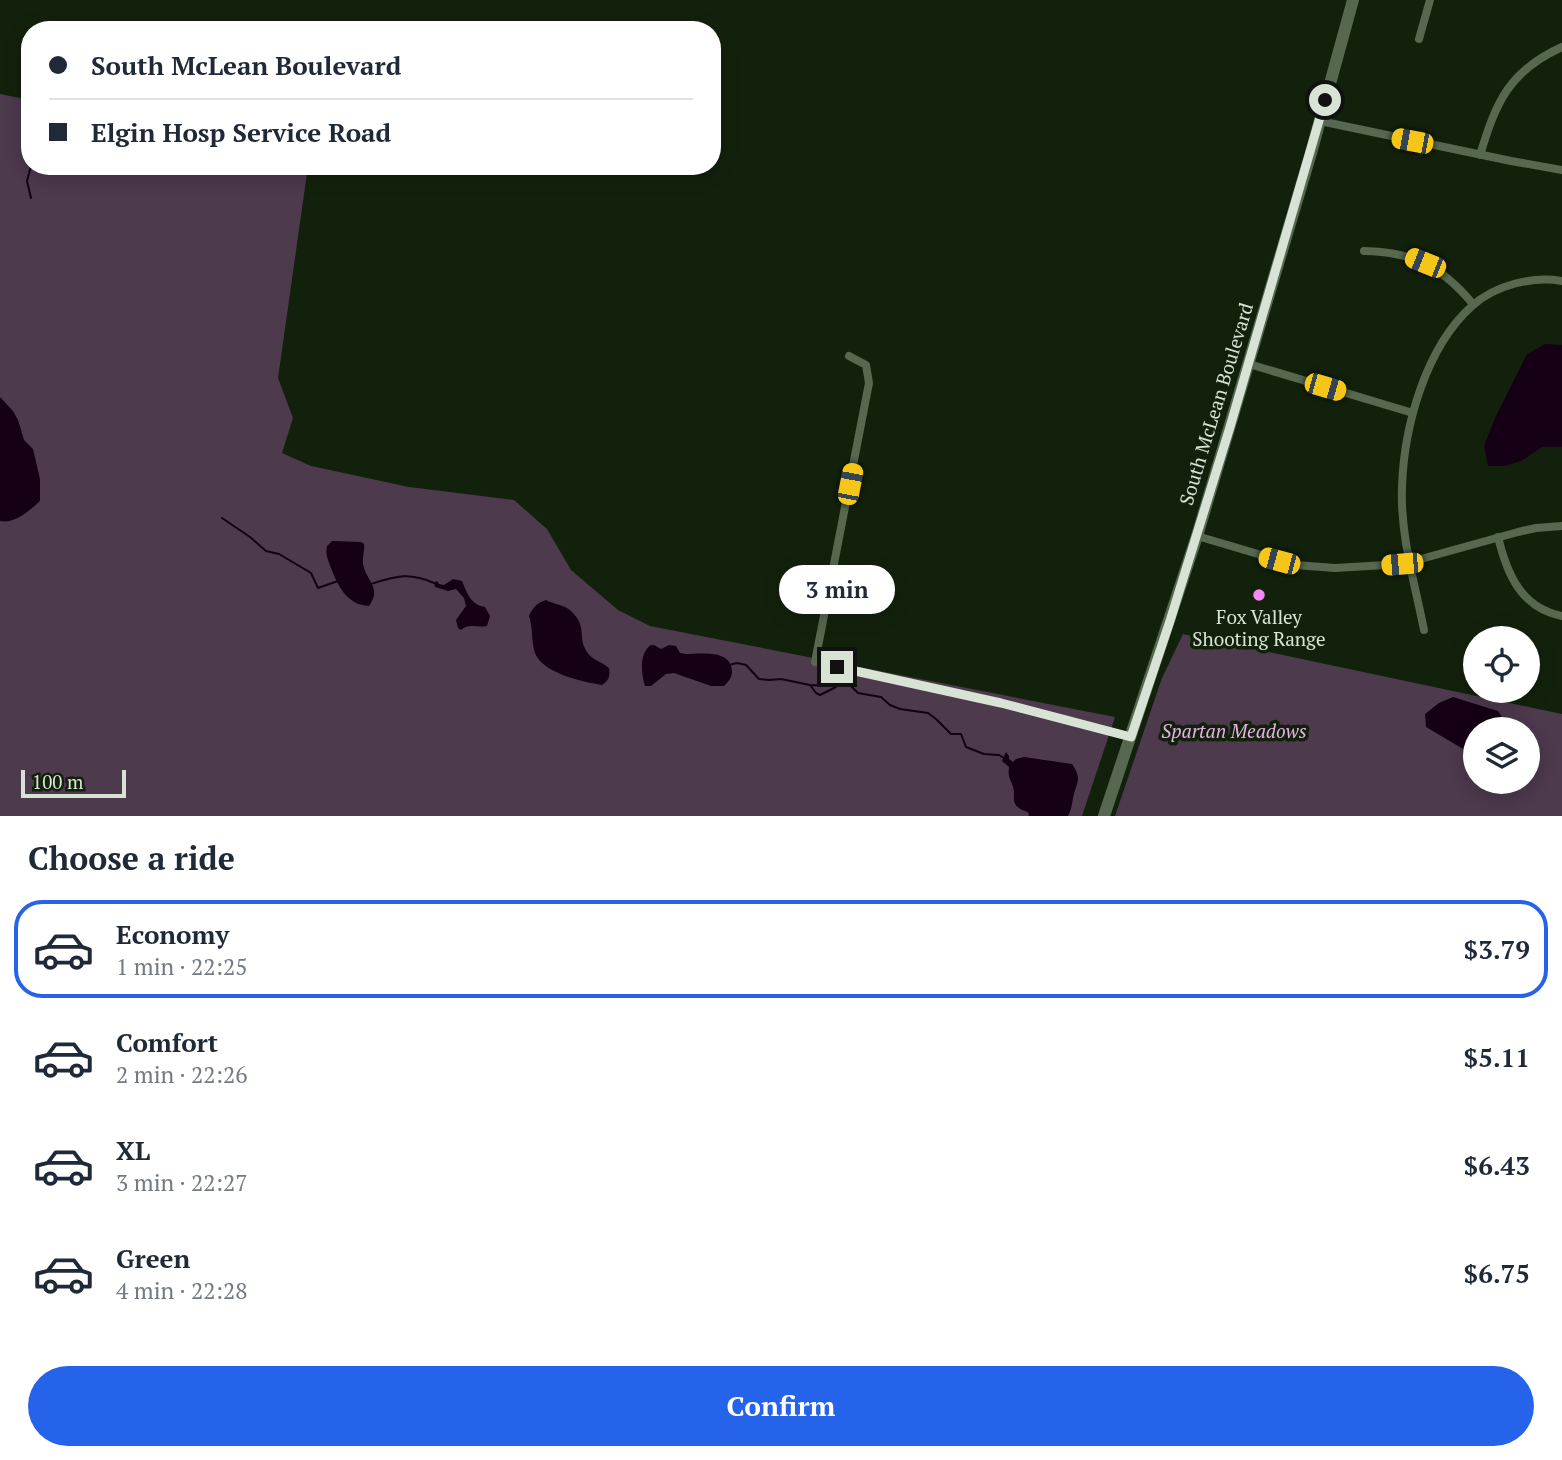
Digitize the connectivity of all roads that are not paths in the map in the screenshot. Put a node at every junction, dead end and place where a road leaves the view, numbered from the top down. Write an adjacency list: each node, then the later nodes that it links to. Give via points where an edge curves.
1 (1353, 0): 5 (main road, South McLean Boulevard)
2 (1430, 0): 3 (street)
3 (1419, 39)
4 (1562, 47): 6 (street, via 1513,81 1490,119)
5 (1320, 121): 6 (street); 12 (main road, South McLean Boulevard)
6 (1480, 155): 7 (street)
7 (1562, 170)
8 (1364, 251): 10 (street, via 1399,254 1425,263 1458,286)
9 (1562, 281): 10 (street, via 1513,284)
10 (1474, 304): 13 (street, via 1439,349)
11 (849, 356): 20 (street, via 866,365 869,383 815,662)
12 (1249, 364): 13 (street); 15 (main road, South McLean Boulevard)
13 (1412, 413): 17 (street, via 1402,488)
14 (1562, 526): 16 (street)
15 (1197, 536): 17 (street, via 1295,565 1335,568); 20 (main road, South McLean Boulevard)
16 (1498, 537): 17 (street); 18 (street, via 1515,583 1540,609)
17 (1410, 562): 19 (street)
18 (1562, 616)
19 (1423, 630)
20 (1131, 737): 21 (main road, South McLean Boulevard)
21 (1104, 816)

